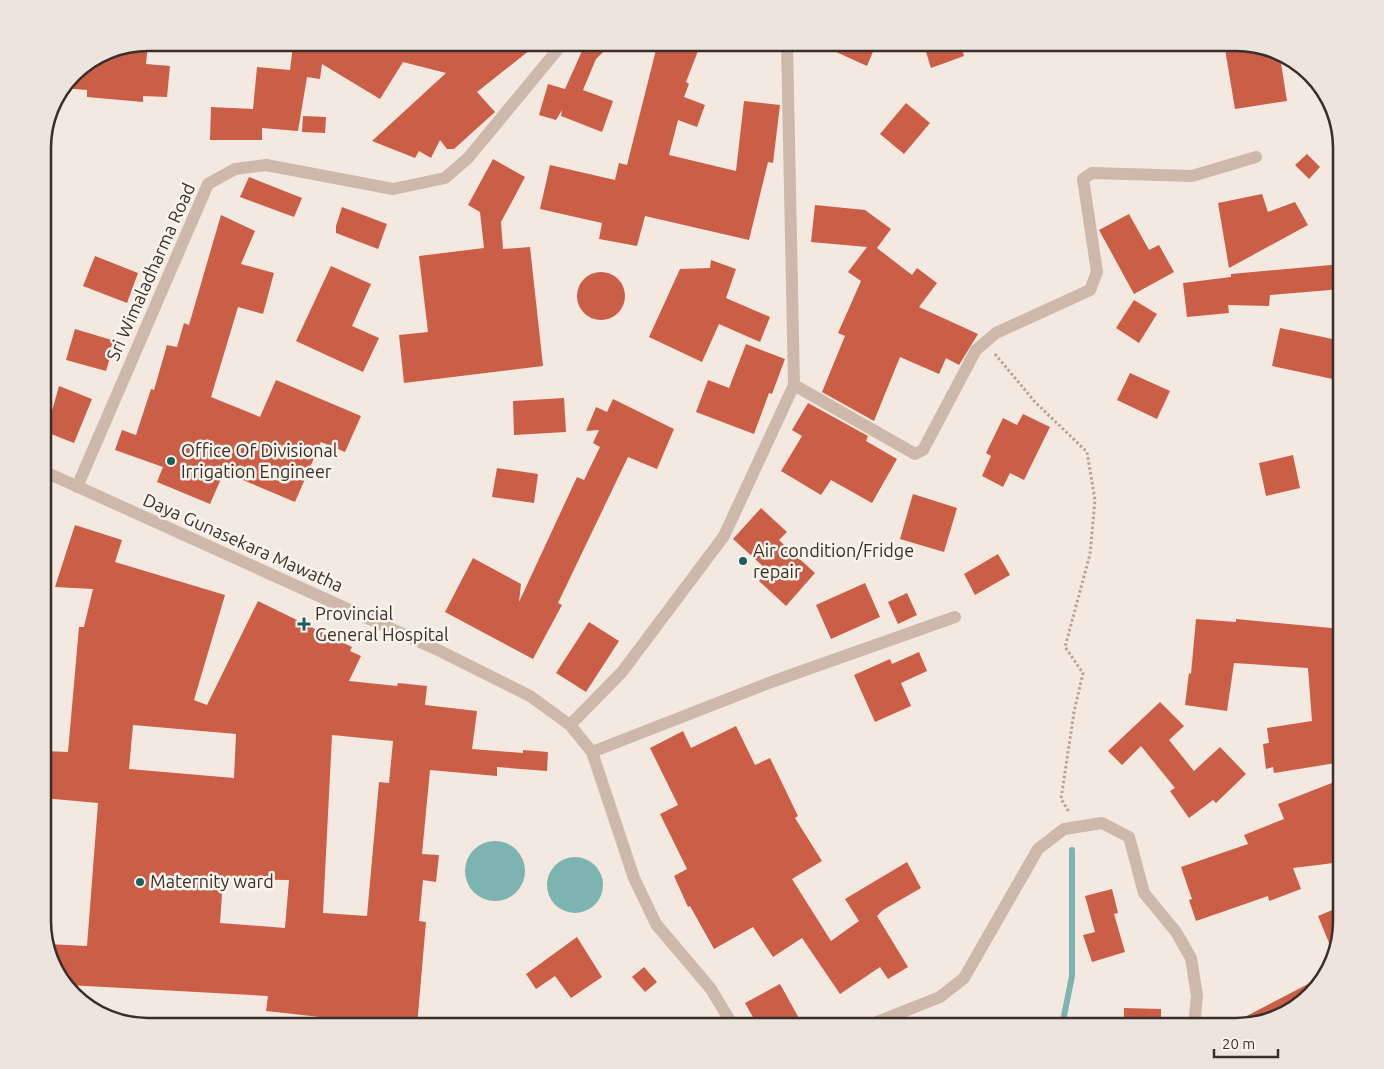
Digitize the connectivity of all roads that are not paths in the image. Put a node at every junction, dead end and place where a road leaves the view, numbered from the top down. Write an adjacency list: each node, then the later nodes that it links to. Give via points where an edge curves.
1 (557, 51): 6 (street, Sri Wimaladharma Road, via 468,158 444,178 393,189 266,165 235,169 208,184)
2 (787, 51): 4 (street)
3 (1256, 157): 4 (street, via 1192,176 1092,172 1083,179 1097,272 1090,290 996,333 976,350 923,450 915,454)
4 (794, 385): 8 (street, via 724,536 622,672)
5 (51, 475): 6 (street, Daya Gunasekara Mawatha)
6 (77, 487): 8 (street, Daya Gunasekara Mawatha, via 438,650 530,696)
7 (955, 617): 9 (street, via 774,681)
8 (570, 725): 9 (street, Daya Gunasekara Mawatha)
9 (592, 752): 10 (street, Daya Gunasekara Mawatha, via 634,878 656,924 711,989)
10 (728, 1018)
11 (887, 1018): 12 (street, via 940,997 964,978 1038,849 1064,829 1102,823 1129,837 1144,893 1176,932 1191,958 1197,996)
12 (1195, 1018)

